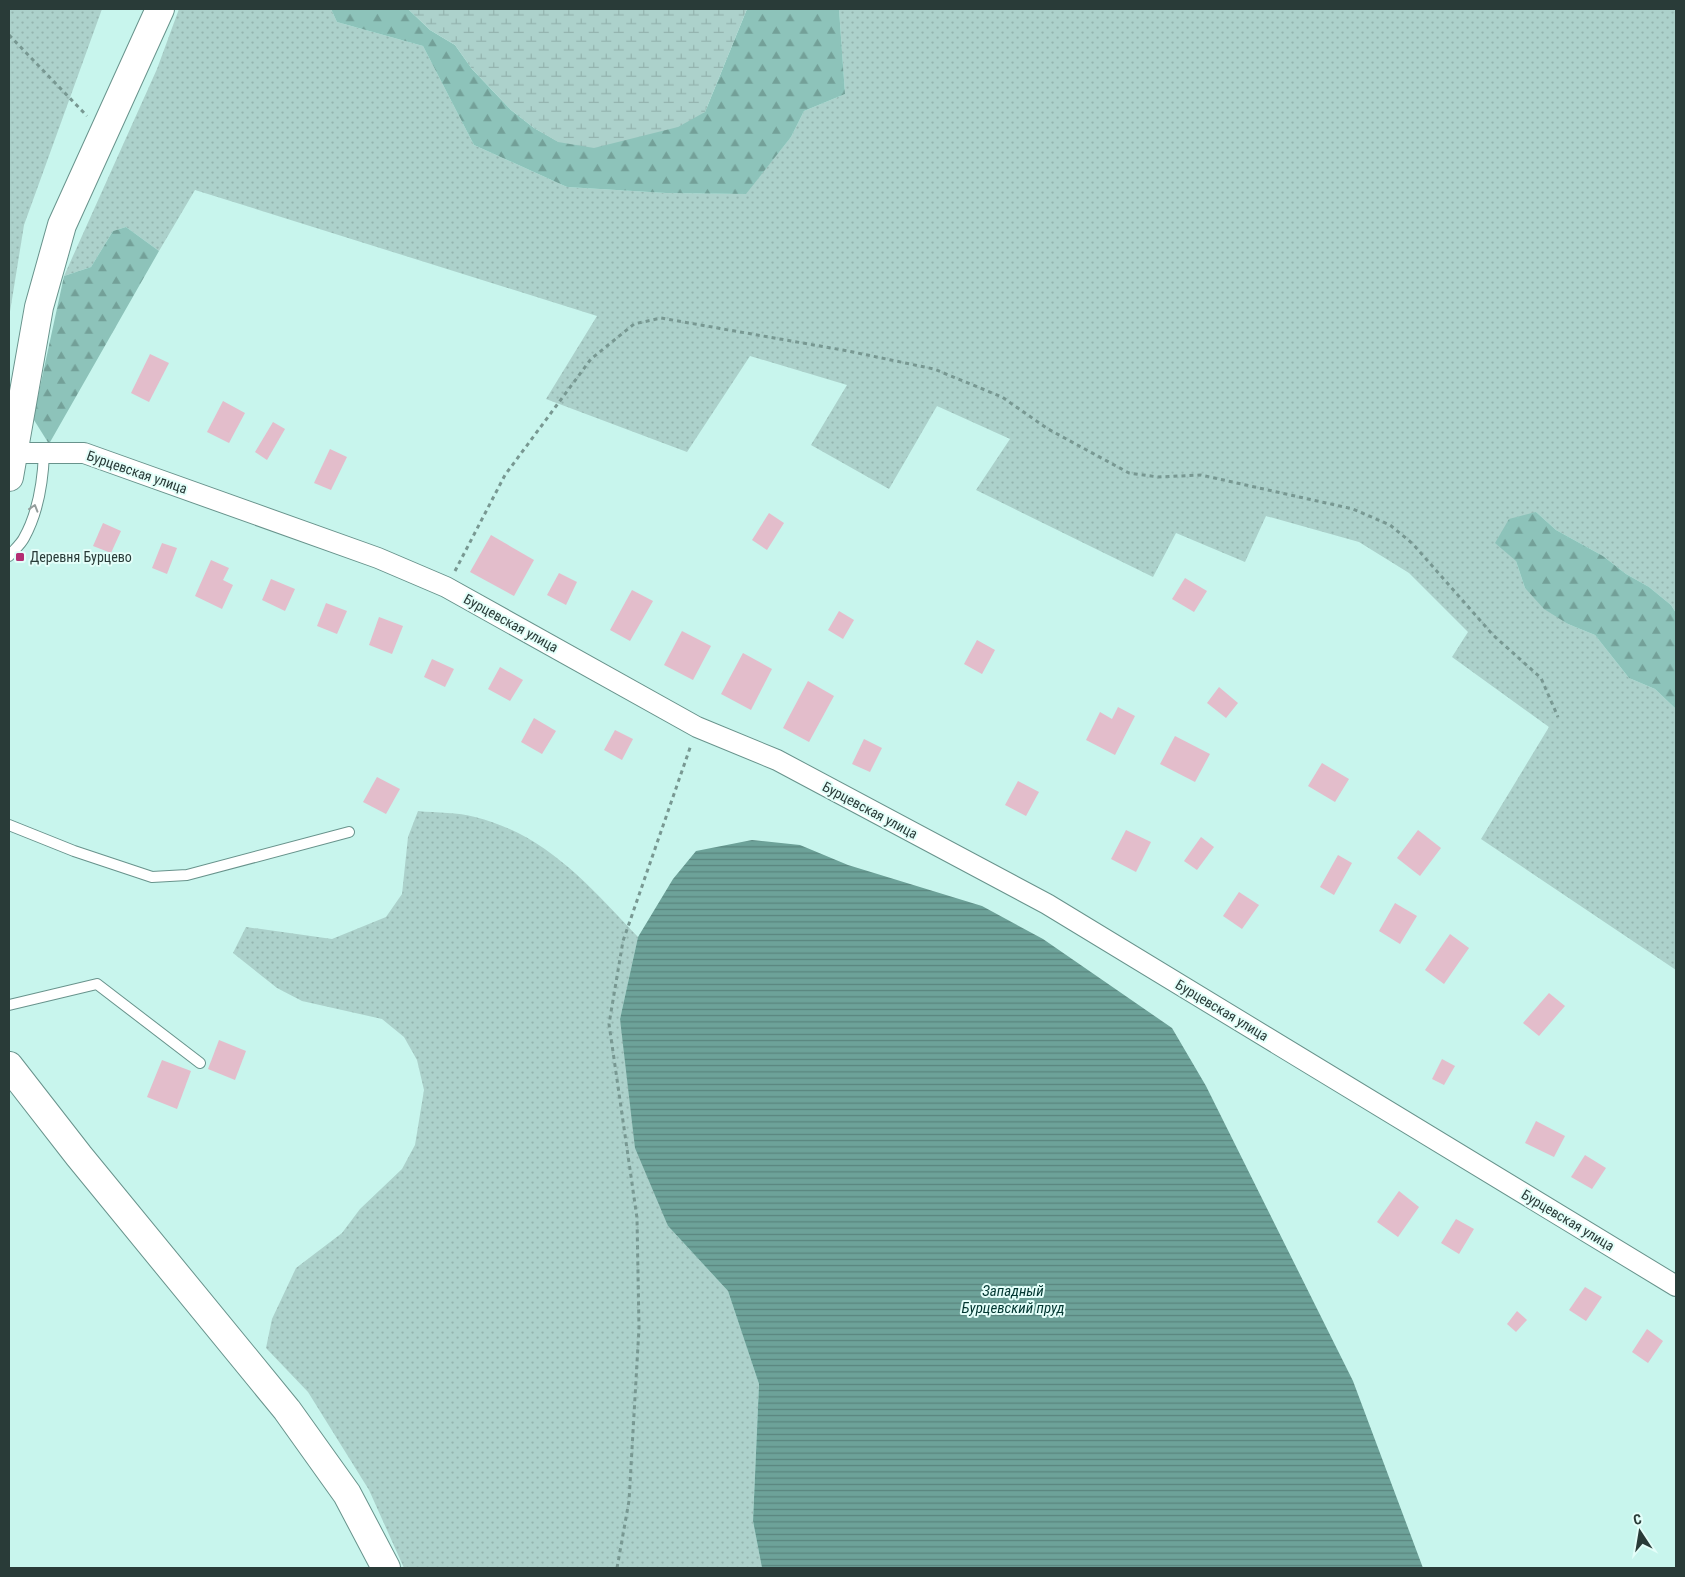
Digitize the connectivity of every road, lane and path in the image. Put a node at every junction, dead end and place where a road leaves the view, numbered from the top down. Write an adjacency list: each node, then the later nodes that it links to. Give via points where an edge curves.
1 (160, 9): 3 (street)
2 (9, 35): 3 (path)
3 (105, 135): 5 (street, via 62,225 39,307)
4 (44, 453): 5 (street, Бурцевская улица); 6 (lane, one-way to 4, via 24,538 34,511 43,476); 7 (street, Бурцевская улица, via 84,452 378,558)
5 (11, 465)
6 (9, 556)
7 (446, 587): 8 (path, via 505,476 590,359 634,324 660,318 934,369 1002,397 1048,429 1129,473 1158,477 1201,475 1353,510 1390,526 1413,544 1493,635 1540,678); 9 (street, Бурцевская улица)
8 (1558, 717)
9 (697, 727): 15 (street, Бурцевская улица, via 777,760 1047,904); 17 (path, via 623,941 609,1024 636,1218 639,1328 629,1501)
10 (9, 825): 11 (lane, via 152,877 188,875)
11 (349, 832)
12 (9, 1005): 13 (lane, via 96,984)
13 (200, 1063)
14 (9, 1066): 16 (street, via 287,1410 347,1494)
15 (1676, 1286)
16 (386, 1568)
17 (617, 1568)

